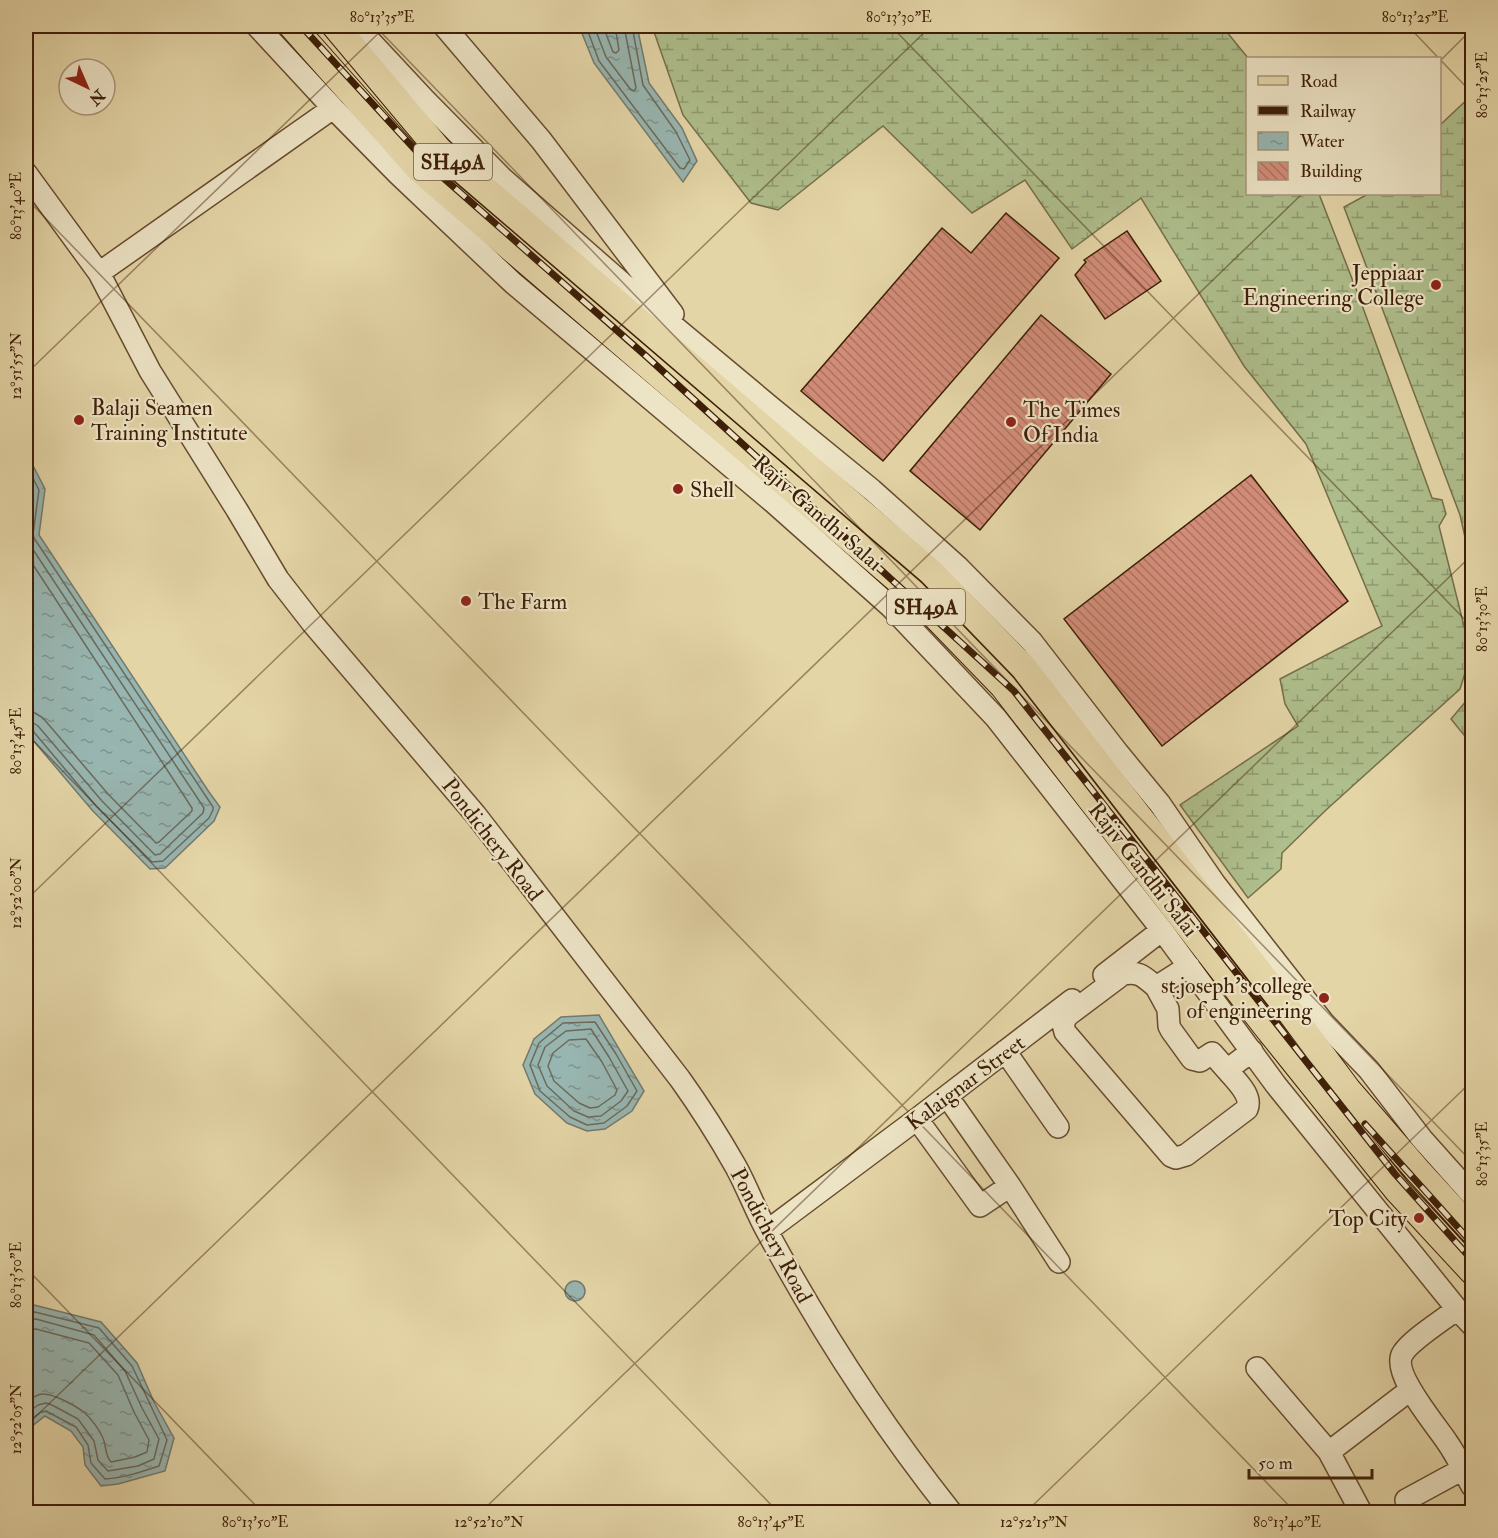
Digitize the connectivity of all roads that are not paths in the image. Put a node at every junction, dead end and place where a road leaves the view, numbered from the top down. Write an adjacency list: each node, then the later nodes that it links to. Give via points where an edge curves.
1 (257, 26): 6 (street)
2 (292, 26): 14 (main road, Rajiv Gandhi Salai / SH49A, via 420,170 912,592 1003,687)
3 (335, 26): 9 (main road, Rajiv Gandhi Salai / SH49A, via 439,150)
4 (357, 26): 9 (street)
5 (444, 26): 10 (street, via 541,140)
6 (333, 108): 8 (street); 11 (street, via 513,283 891,607 996,718)
7 (26, 173): 8 (street, Pondichery Road)
8 (99, 273): 25 (street, Pondichery Road, via 150,370 278,579 475,814 680,1079 737,1168)
9 (597, 273): 10 (street); 12 (main road, Rajiv Gandhi Salai / SH49A, via 939,580 1024,668)
10 (696, 345): 23 (street, via 872,490 957,566 1032,642 1160,804 1215,884 1323,1022 1370,1070 1422,1139)
11 (1162, 930): 13 (street); 16 (street, Kalaignar Street)
12 (1245, 954): 14 (main road); 24 (main road, Rajiv Gandhi Salai / SH49A, via 1348,1090)
13 (1189, 966): 15 (street); 17 (street)
14 (1222, 970): 27 (main road, Rajiv Gandhi Salai / SH49A, via 1397,1190)
15 (1156, 987): 18 (street, via 1168,1009 1169,1026 1192,1059 1200,1061 1212,1053); 18 (street, via 1141,975 1123,974 1067,1016 1063,1024 1065,1032 1171,1156 1186,1155 1247,1109 1248,1097)
16 (1005, 1051): 20 (street, Kalaignar Street); 21 (street)
17 (1252, 1052): 18 (street); 28 (street)
18 (1227, 1070)
19 (954, 1106): 22 (street)
20 (917, 1119): 22 (street, via 980,1206); 25 (street, Kalaignar Street)
21 (1058, 1127)
22 (1010, 1186): 26 (street)
23 (1473, 1195)
24 (1473, 1230)
25 (767, 1232): 35 (street, Pondichery Road, via 856,1380)
26 (1059, 1262)
27 (1473, 1271)
28 (1457, 1309): 29 (street); 31 (street, via 1402,1354 1401,1368)
29 (1473, 1325)
30 (1257, 1368): 32 (street)
31 (1410, 1390): 32 (street); 33 (street)
32 (1329, 1452): 36 (street)
33 (1468, 1478): 34 (street)
34 (1406, 1500)
35 (951, 1512)
36 (1361, 1512)

